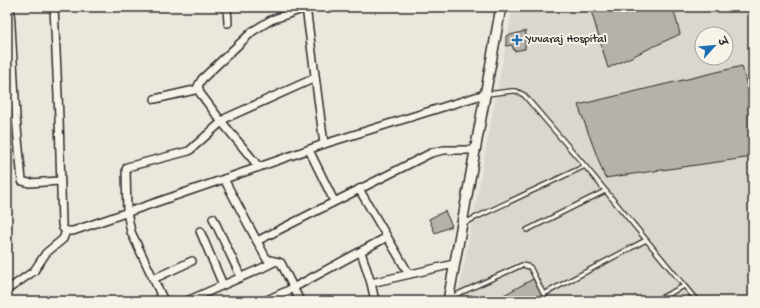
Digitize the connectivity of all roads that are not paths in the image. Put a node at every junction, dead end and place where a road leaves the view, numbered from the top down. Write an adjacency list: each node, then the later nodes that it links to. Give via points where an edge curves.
1 (10, 7): 18 (street, via 22,180 29,183)
2 (54, 7): 18 (street)
3 (227, 7): 6 (street)
4 (307, 7): 7 (street); 8 (street, via 274,18 252,31 202,79)
5 (501, 7): 9 (street)
6 (228, 23)
7 (315, 78): 11 (street); 12 (street)
8 (199, 89): 10 (street); 11 (street)
9 (486, 94): 12 (street); 14 (street); 15 (lane, via 516,91 524,95)
10 (155, 99)
11 (221, 121): 16 (street); 22 (street, via 189,151 128,167)
12 (324, 144): 13 (street)
13 (309, 150): 16 (street); 21 (street)
14 (475, 150): 19 (street, via 444,150 431,153); 24 (street)
15 (585, 166): 20 (lane); 24 (lane)
16 (260, 167): 17 (street)
17 (224, 179): 22 (street); 30 (street)
18 (60, 181): 26 (street, via 62,224)
19 (359, 189): 21 (street); 28 (street)
20 (605, 191): 25 (lane); 29 (lane)
21 (334, 201): 30 (street)
22 (127, 212): 26 (street, via 73,231); 37 (street, via 131,232)
23 (213, 218): 36 (street)
24 (461, 225): 34 (street)
25 (527, 230)
26 (66, 231): 42 (street, via 63,239 46,253 34,271)
27 (200, 231): 39 (street)
28 (387, 237): 31 (street); 35 (street)
29 (646, 240): 40 (lane); 43 (lane)
30 (256, 241): 33 (street, via 266,258)
31 (361, 252): 38 (street); 41 (street)
32 (192, 261): 37 (street)
33 (274, 262): 36 (street); 41 (street, via 281,263)
34 (454, 264): 35 (street); 44 (street)
35 (409, 274): 38 (street)
36 (241, 277): 39 (street)
37 (154, 279): 45 (street)
38 (371, 283): 49 (street)
39 (223, 285): 46 (street)
40 (684, 286): 51 (lane); 52 (lane)
41 (293, 288): 47 (street); 48 (street)
42 (7, 290)
43 (544, 294): 44 (lane, via 530,267 522,265); 50 (lane)
44 (448, 300)
45 (164, 301)
46 (187, 301)
47 (266, 301)
48 (300, 301)
49 (375, 301)
50 (547, 301)
51 (655, 301)
52 (696, 301)

